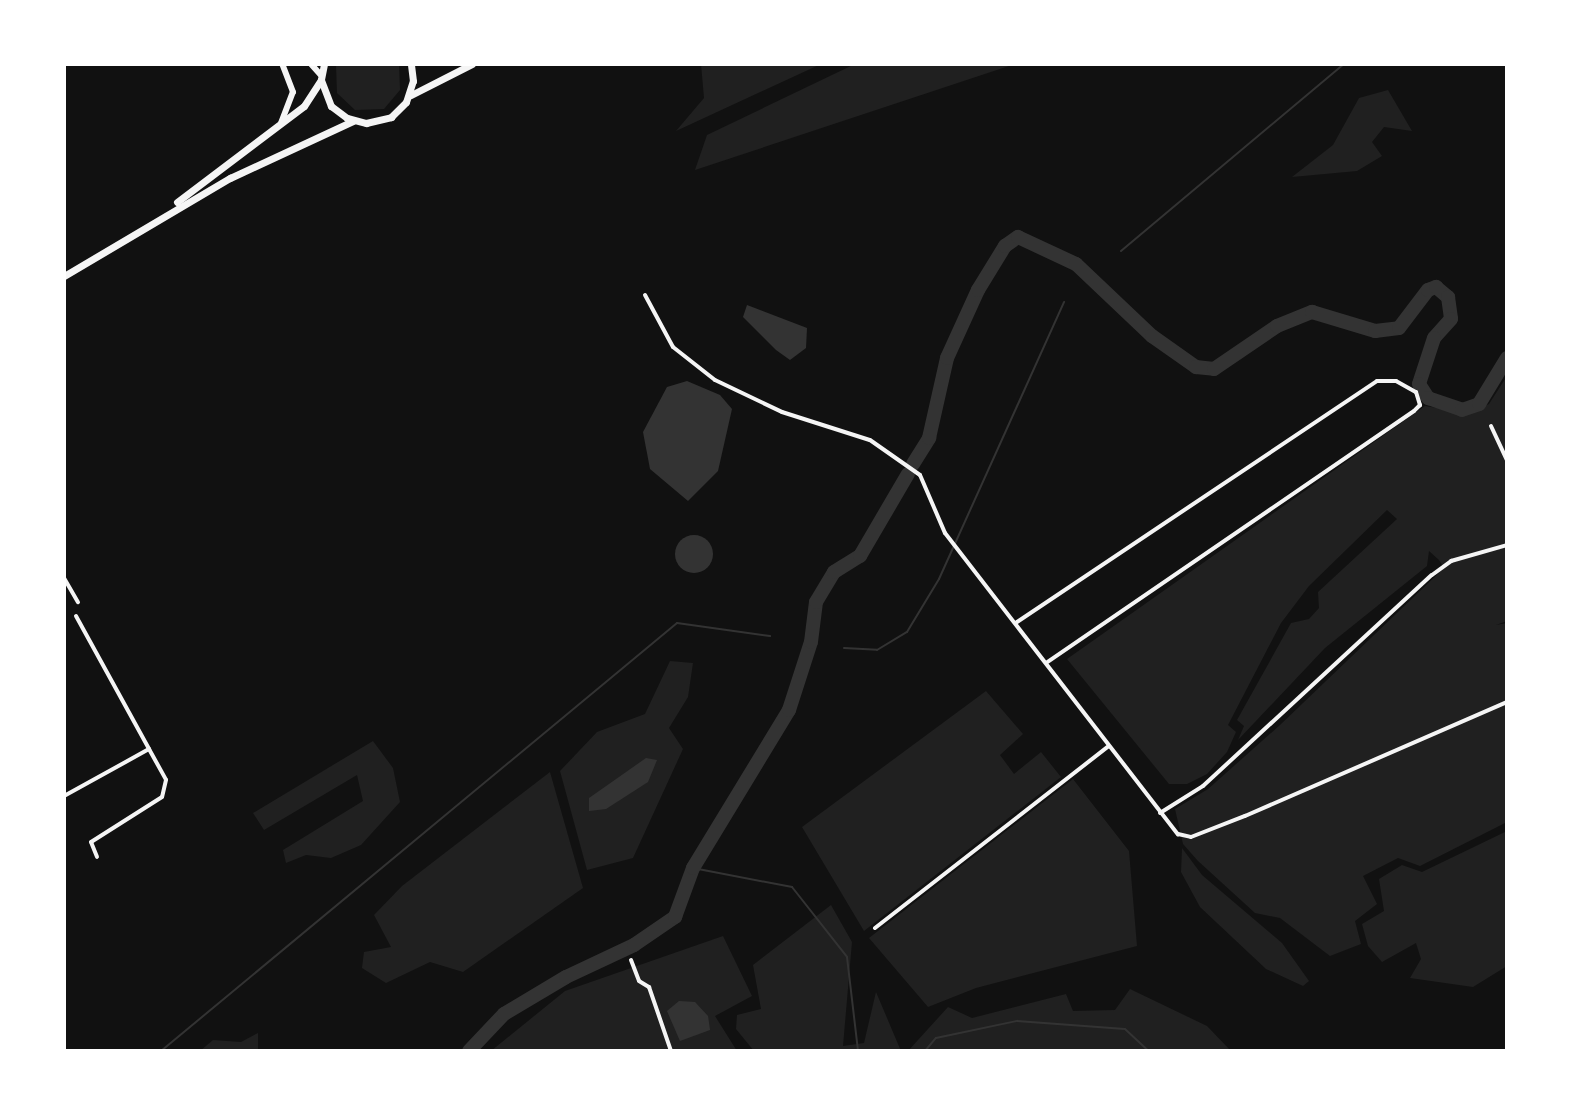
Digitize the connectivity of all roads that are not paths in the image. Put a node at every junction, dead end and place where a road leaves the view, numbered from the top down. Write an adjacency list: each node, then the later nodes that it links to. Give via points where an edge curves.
1 (282, 64): 9 (main road, via 293,92)
2 (311, 64): 6 (main road)
3 (324, 64): 6 (highway)
4 (411, 64): 7 (highway)
5 (472, 64): 7 (highway)
6 (321, 78): 8 (highway, via 331,106); 9 (highway, via 310,99)
7 (409, 96): 8 (highway, via 386,120)
8 (353, 121): 10 (highway)
9 (280, 124): 10 (highway)
10 (160, 216): 11 (highway)
11 (64, 276)
12 (645, 295): 19 (street, via 673,347 715,380 782,412 861,436 915,471 945,533)
13 (1491, 426): 14 (street)
14 (1507, 461)
15 (1507, 545): 25 (street, via 1451,561 1432,575 1203,786)
16 (64, 578): 17 (street)
17 (78, 602)
18 (76, 616): 23 (street)
19 (1017, 622): 20 (street); 20 (street, via 1377,381 1396,381 1416,392 1420,405 1414,411)
20 (1048, 662): 22 (street)
21 (1507, 702): 25 (street, via 1191,837 1178,834)
22 (1109, 746): 25 (street); 27 (street)
23 (149, 749): 24 (street); 26 (street, via 166,789 162,797 91,842)
24 (64, 796)
25 (1160, 813)
26 (97, 857)
27 (875, 928)
28 (631, 960): 29 (street, via 639,981 649,987)
29 (671, 1051)

